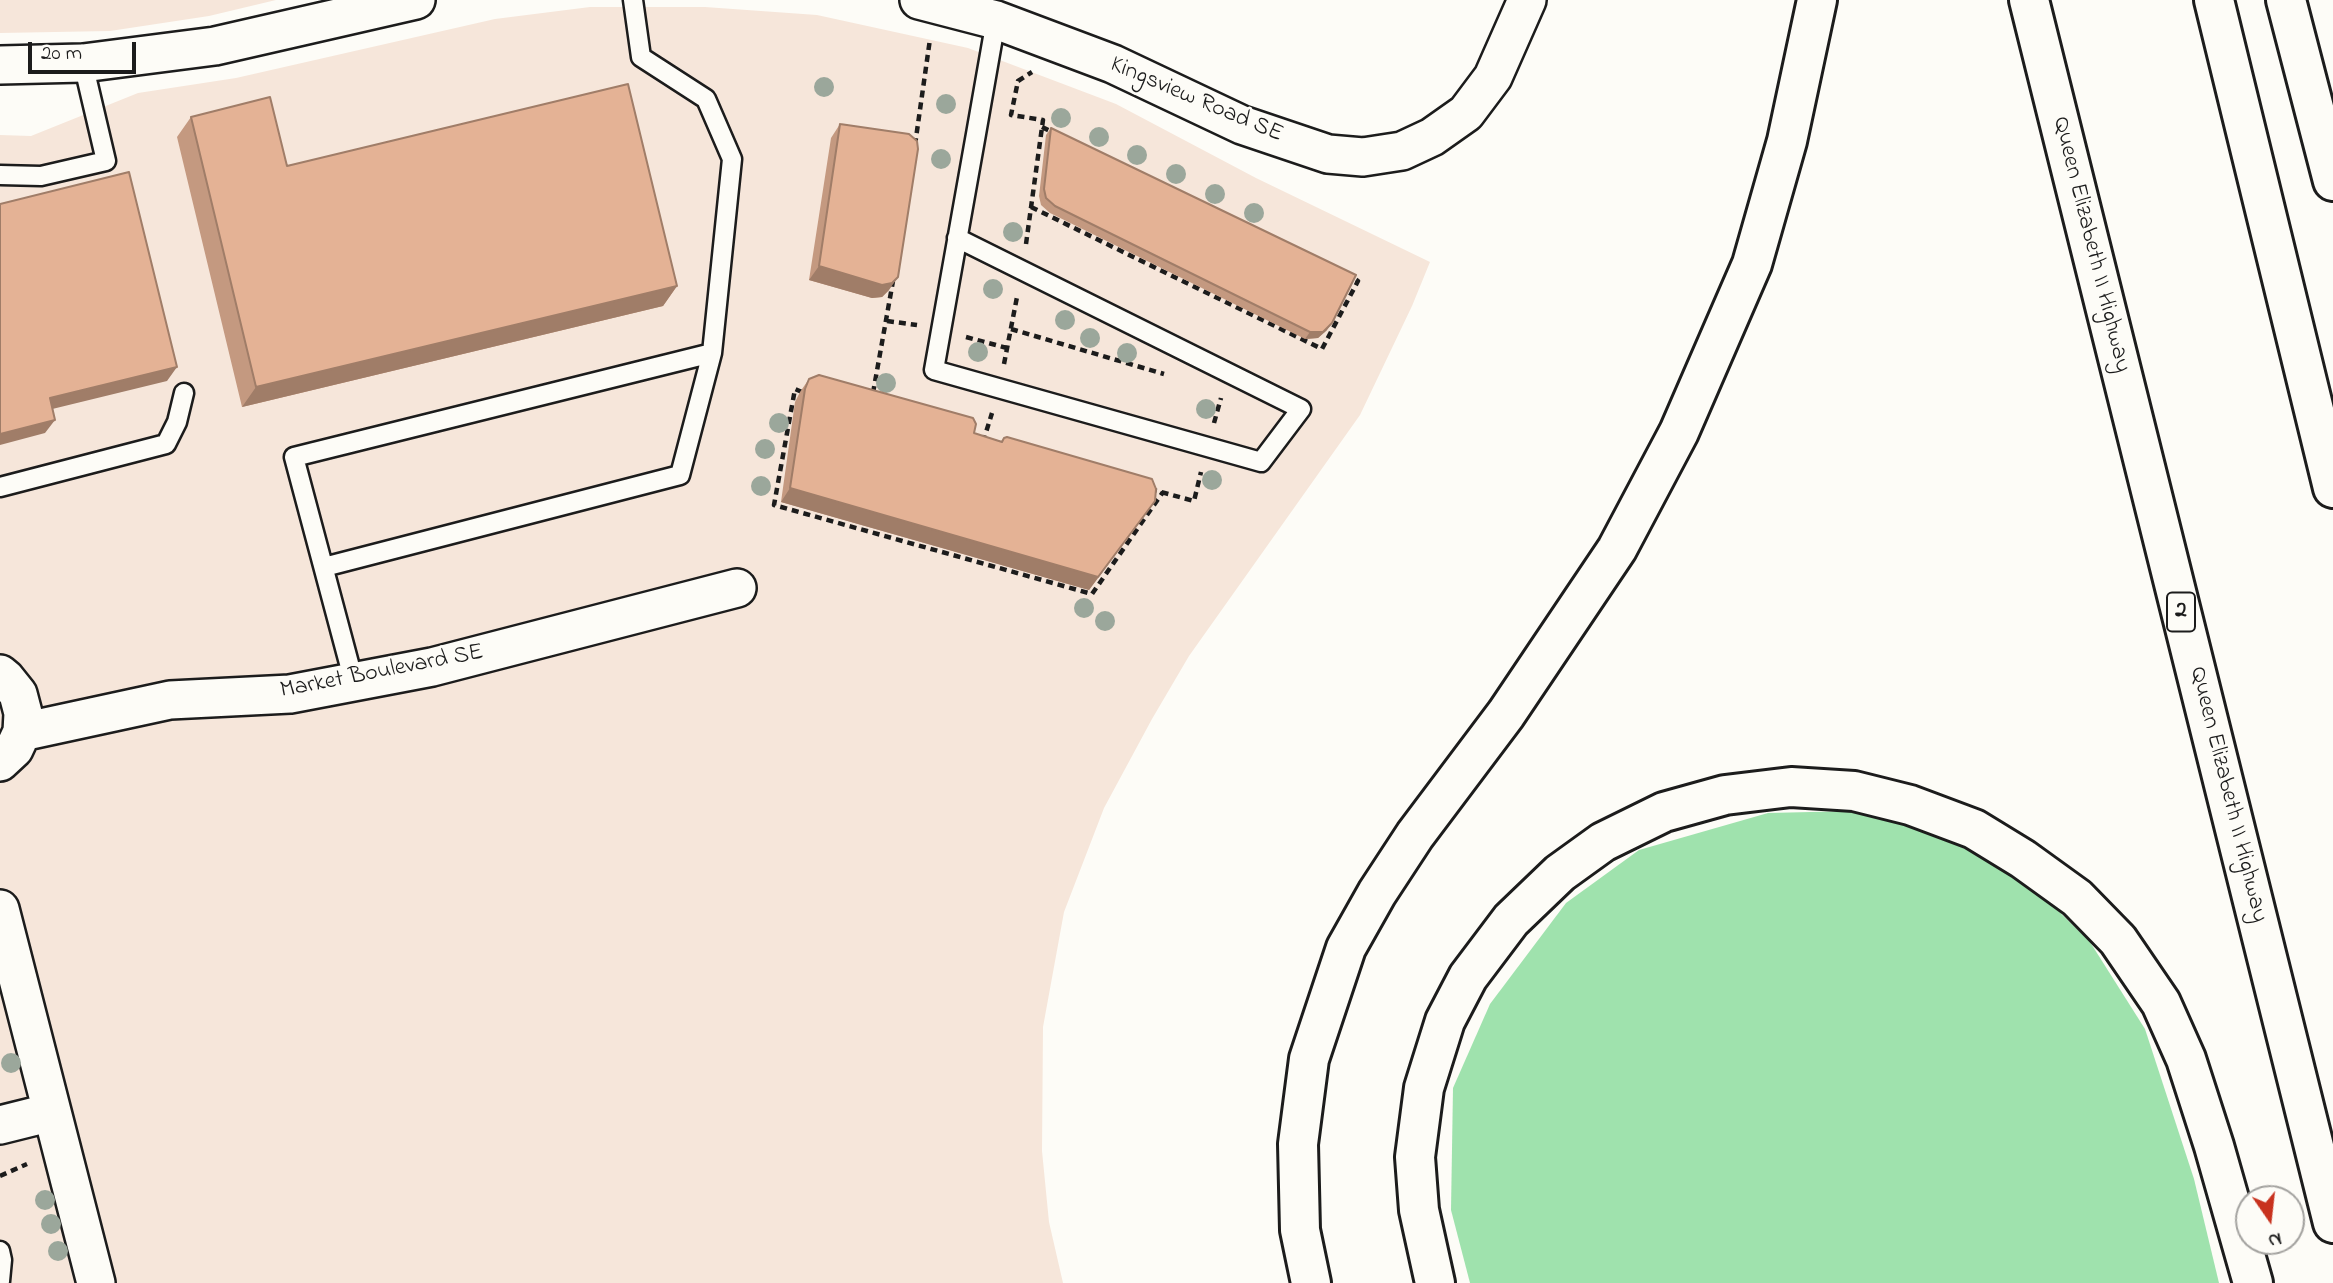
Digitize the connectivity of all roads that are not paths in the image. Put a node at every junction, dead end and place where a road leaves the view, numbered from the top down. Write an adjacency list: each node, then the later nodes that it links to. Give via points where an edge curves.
1 (416, 0): 10 (street, via 215,46)
2 (633, 0): 15 (lane, via 642,57 706,99 732,159)
3 (1527, 0): 9 (street, Kingsview Road SE, via 1493,78 1466,113 1402,151 1363,157 1328,154 1242,125 1113,64)
4 (1817, 0): 33 (highway, via 1787,141 1752,264 1679,432 1617,549 1506,714 1415,835 1346,948 1309,1059 1298,1144 1300,1230)
5 (2029, 0): 29 (highway, Queen Elizabeth II Highway / 2)
6 (2214, 0): 18 (highway)
7 (2286, 0): 13 (highway)
8 (928, 2): 9 (street, Kingsview Road SE)
9 (996, 20): 14 (lane)
10 (83, 63): 11 (street); 12 (lane, via 106,161 41,176)
11 (0, 65)
12 (0, 175)
13 (2333, 181)
14 (957, 239): 14 (lane, via 934,370 1261,462 1301,409)
15 (712, 353): 19 (lane, via 680,475); 19 (lane, via 294,457)
16 (184, 393): 17 (lane, via 166,444)
17 (0, 487)
18 (2333, 488)
19 (324, 567): 22 (lane)
20 (737, 587): 22 (street, Market Boulevard SE, via 432,667)
21 (0, 674): 23 (street, via 18,694)
22 (354, 682): 23 (street, Market Boulevard SE, via 290,694 170,700)
23 (22, 732): 24 (street)
24 (0, 762)
25 (0, 909): 26 (street)
26 (10, 987): 27 (street)
27 (52, 1112): 28 (street); 32 (street)
28 (0, 1125)
29 (2333, 1223)
30 (0, 1251): 31 (lane)
31 (0, 1281)
32 (96, 1283)
33 (1311, 1283)
34 (1435, 1283): 35 (highway, via 1419,1210 1415,1157 1424,1088 1445,1021 1468,977 1511,920 1560,873 1604,842 1664,812 1725,795 1791,787 1854,791 1910,805 1974,829 2077,898 2118,940 2161,1003 2186,1059)
35 (2253, 1283)

